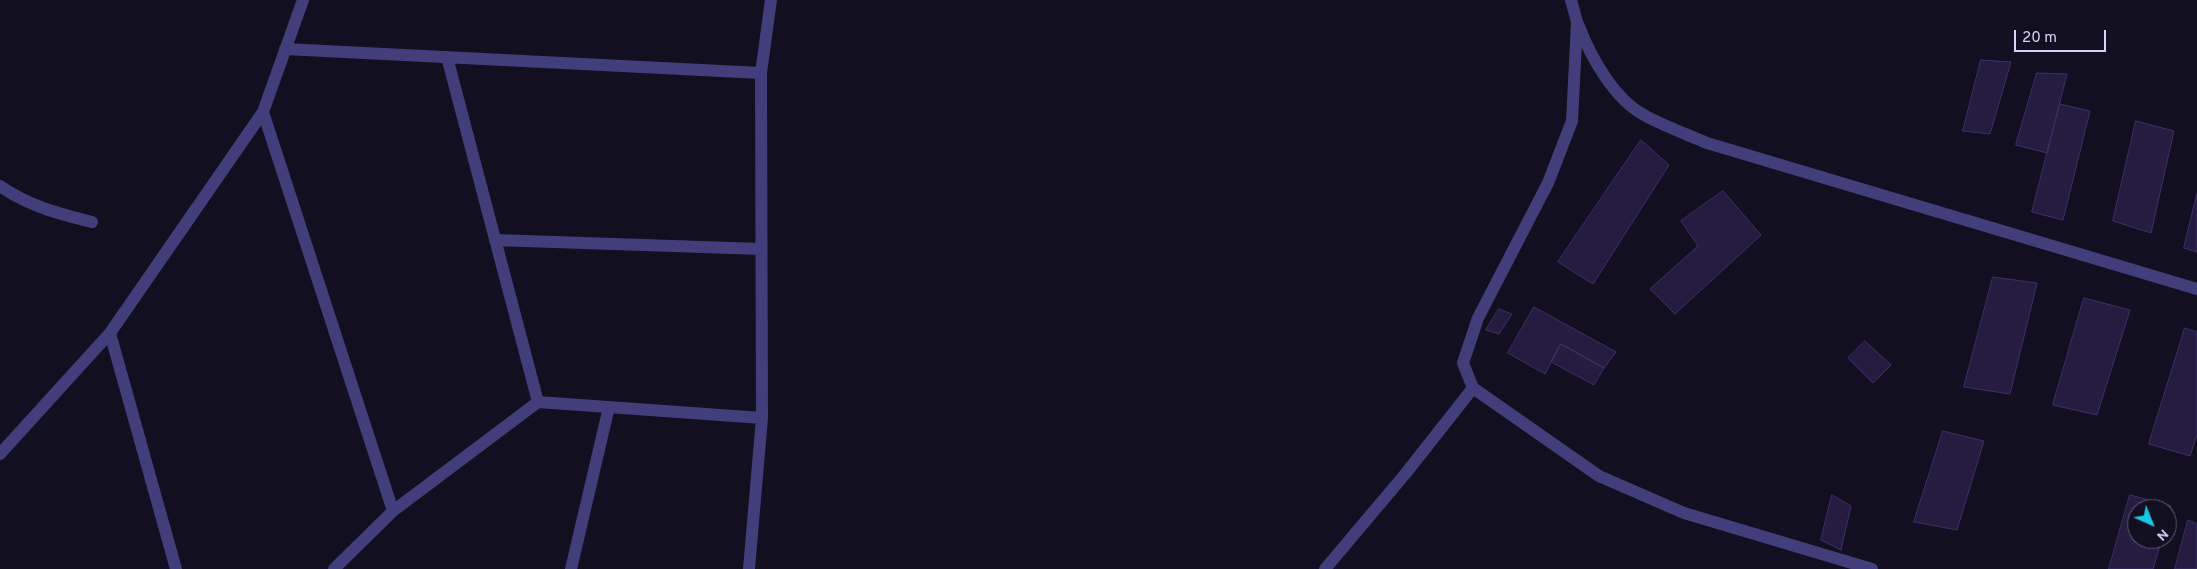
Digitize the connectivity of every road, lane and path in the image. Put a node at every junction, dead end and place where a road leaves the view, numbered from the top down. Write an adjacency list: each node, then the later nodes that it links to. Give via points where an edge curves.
1 (303, 0): 5 (street)
2 (770, 0): 7 (street)
3 (1571, 0): 4 (street)
4 (1577, 22): 13 (street, via 1589,51 1619,94 1642,114 1707,143); 15 (street, via 1572,121 1548,183 1478,318 1463,363)
5 (285, 49): 6 (street); 8 (street)
6 (447, 57): 7 (street); 11 (street)
7 (761, 72): 12 (street)
8 (263, 112): 14 (street); 20 (street)
9 (0, 186): 10 (street, via 48,211)
10 (92, 222)
11 (494, 240): 12 (street); 16 (street)
12 (761, 249): 18 (street)
13 (2197, 289)
14 (110, 333): 19 (street); 21 (street)
15 (1473, 388): 25 (street); 26 (street, via 1599,476 1684,513)
16 (538, 402): 17 (street); 20 (street)
17 (609, 407): 18 (street); 23 (street)
18 (762, 418): 24 (street)
19 (0, 454)
20 (393, 511): 22 (street)
21 (176, 569)
22 (334, 569)
23 (571, 569)
24 (749, 569)
25 (1325, 569)
26 (1872, 569)

